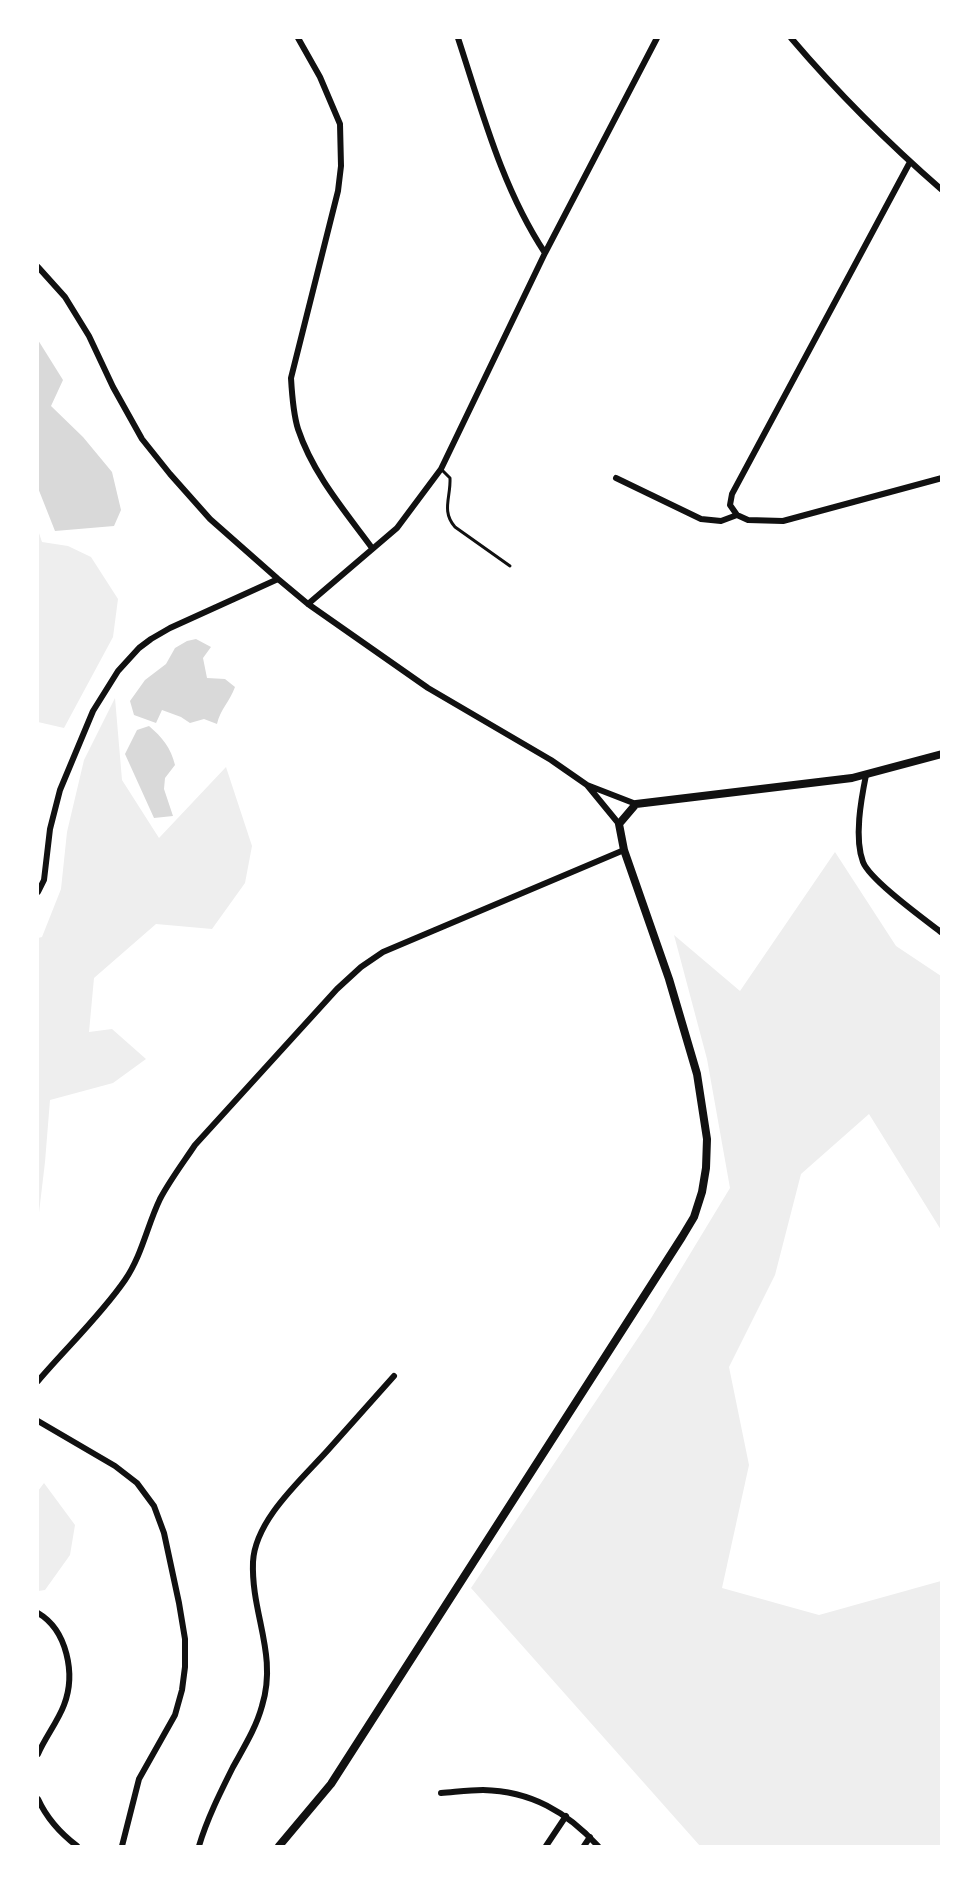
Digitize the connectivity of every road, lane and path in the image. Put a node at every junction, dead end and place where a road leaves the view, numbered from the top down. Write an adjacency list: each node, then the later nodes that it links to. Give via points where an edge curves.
1 (298, 38): 13 (street, via 324,86 340,124 342,140 338,191 291,378 293,405 310,457 328,489)
2 (458, 38): 7 (street, via 504,178)
3 (657, 38): 7 (street)
4 (790, 38): 5 (street)
5 (910, 162): 6 (street); 12 (street, via 732,494 730,505)
6 (942, 190)
7 (545, 253): 9 (street)
8 (38, 267): 15 (street, via 65,297 89,336 142,439 210,519)
9 (441, 469): 13 (street, via 397,528); 14 (lane, via 450,478 449,520)
10 (616, 478): 12 (street, via 701,519 721,521)
11 (942, 478): 12 (street, via 783,521 748,520)
12 (737, 515)
13 (372, 548): 16 (street)
14 (510, 566)
15 (278, 579): 16 (street); 23 (street, via 160,634 139,648 118,671 93,711 60,790 44,879)
16 (308, 604): 19 (street, via 428,688)
17 (942, 754): 18 (street)
18 (866, 775): 20 (street); 24 (street, via 860,804 864,863 875,878)
19 (587, 785): 20 (street); 21 (street)
20 (636, 804): 21 (street)
21 (619, 824): 22 (street)
22 (624, 850): 26 (street, via 383,952 361,967 195,1145 160,1200 126,1279); 37 (street, via 697,1074 707,1139 702,1192 694,1217 331,1784)
23 (38, 892)
24 (942, 933)
25 (394, 1376): 36 (street, via 279,1505 256,1547 256,1606 267,1650 268,1678 253,1730 206,1822)
26 (38, 1380)
27 (38, 1421): 35 (street, via 137,1483 154,1506 164,1533 179,1602 185,1639 182,1690 175,1715 138,1779)
28 (38, 1613): 29 (street, via 58,1632 64,1647 69,1691)
29 (38, 1754)
30 (441, 1793): 32 (street, via 511,1793 538,1800)
31 (38, 1799): 34 (street, via 46,1816)
32 (566, 1816): 33 (street); 38 (street)
33 (590, 1837): 39 (street); 40 (street)
34 (77, 1846)
35 (122, 1846)
36 (199, 1846)
37 (279, 1846)
38 (546, 1846)
39 (584, 1846)
40 (598, 1846)

